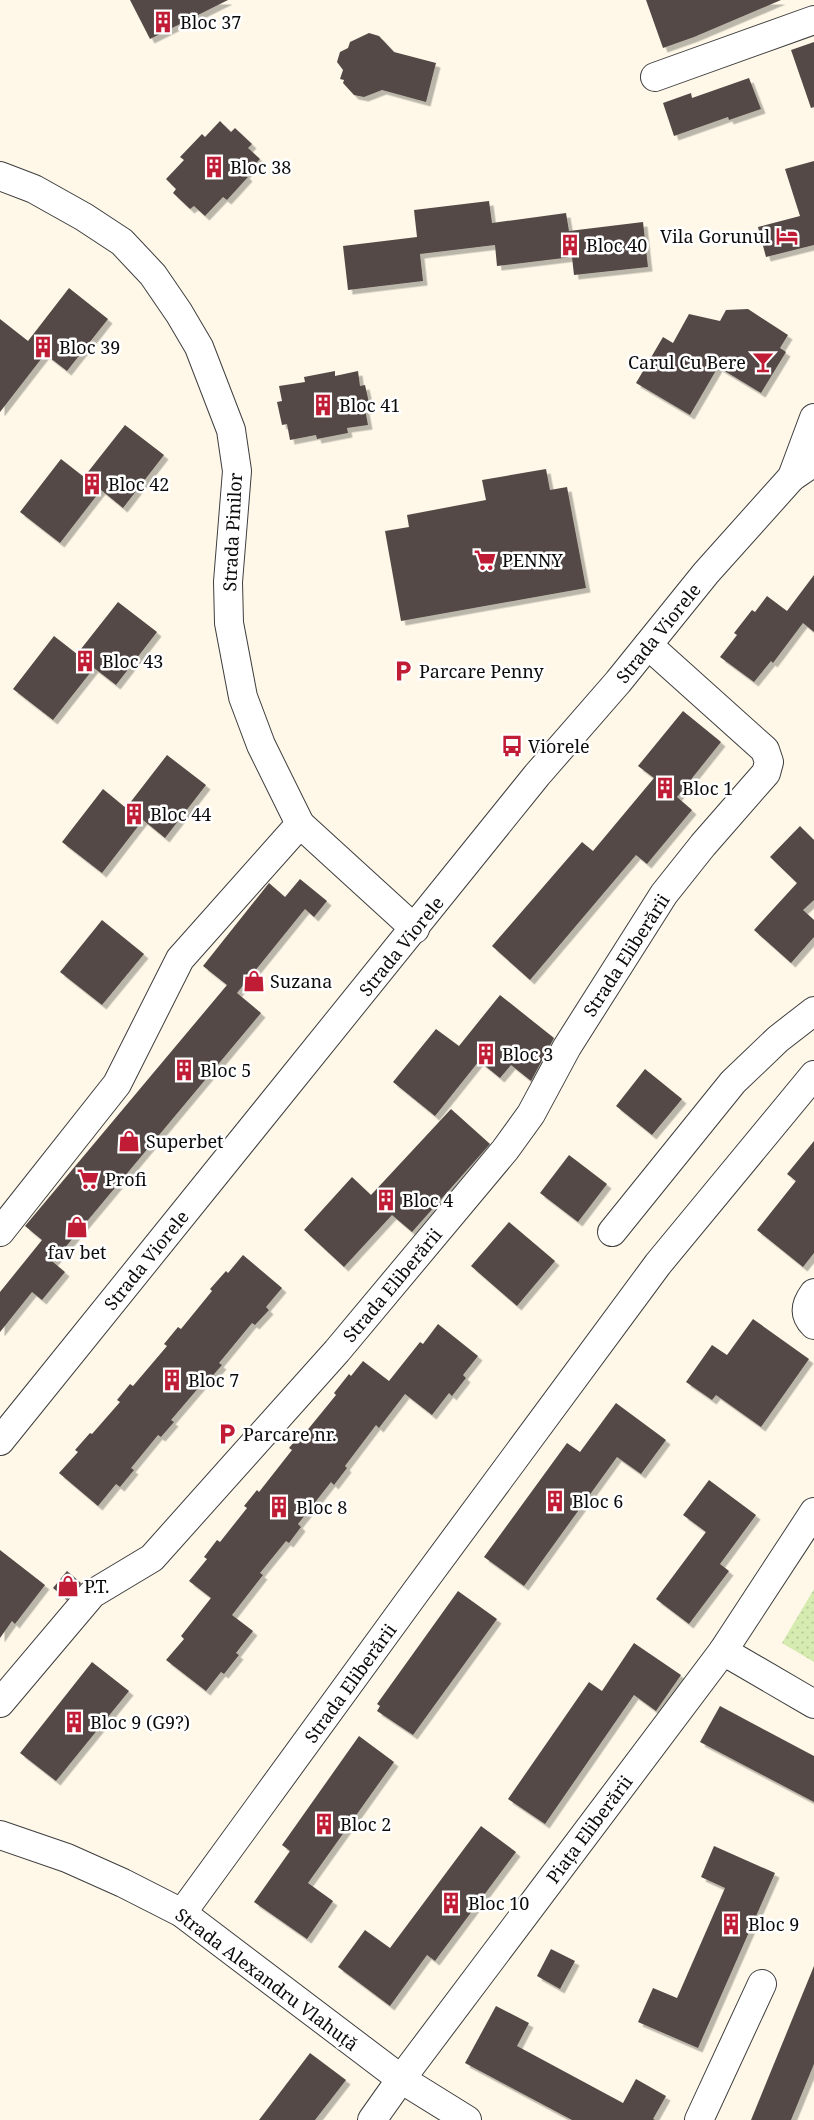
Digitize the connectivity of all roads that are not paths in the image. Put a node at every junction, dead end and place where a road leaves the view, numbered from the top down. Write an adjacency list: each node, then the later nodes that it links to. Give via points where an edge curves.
1 (814, 20): 2 (street)
2 (655, 77)
3 (0, 176): 8 (street, Strada Pinilor, via 34,189 122,242 153,275 199,347 231,430 237,472 228,582 229,623 239,678 261,745)
4 (814, 418): 6 (street)
5 (814, 462): 6 (street, Strada Viorele)
6 (792, 477): 7 (street, Strada Viorele)
7 (648, 645): 9 (street, Strada Viorele, via 537,775); 19 (street, Strada Eliberării, via 765,750 769,762 766,773 664,894 567,1047 531,1114 505,1150 336,1351 152,1558 92,1594)
8 (300, 824): 9 (street, Strada Pinilor); 12 (street, via 180,958 117,1084)
9 (415, 929): 16 (street, Strada Viorele)
10 (814, 1011): 13 (street, via 778,1039 733,1082)
11 (814, 1075): 22 (street, Strada Eliberării, via 652,1272)
12 (0, 1232)
13 (612, 1232)
14 (814, 1293): 15 (street, via 806,1309)
15 (814, 1325)
16 (0, 1441)
17 (814, 1512): 18 (street, Piața Eliberării)
18 (723, 1651): 20 (street); 24 (street, Piața Eliberării)
19 (0, 1703)
20 (814, 1704)
21 (0, 1835): 22 (street, Strada Alexandru Vlahuță, via 67,1858)
22 (182, 1913): 24 (street, Strada Alexandru Vlahuță)
23 (762, 1984): 27 (street)
24 (401, 2079): 25 (street, Piața Eliberării); 26 (street, Strada Alexandru Vlahuță)
25 (372, 2120)
26 (467, 2120)
27 (699, 2120)

